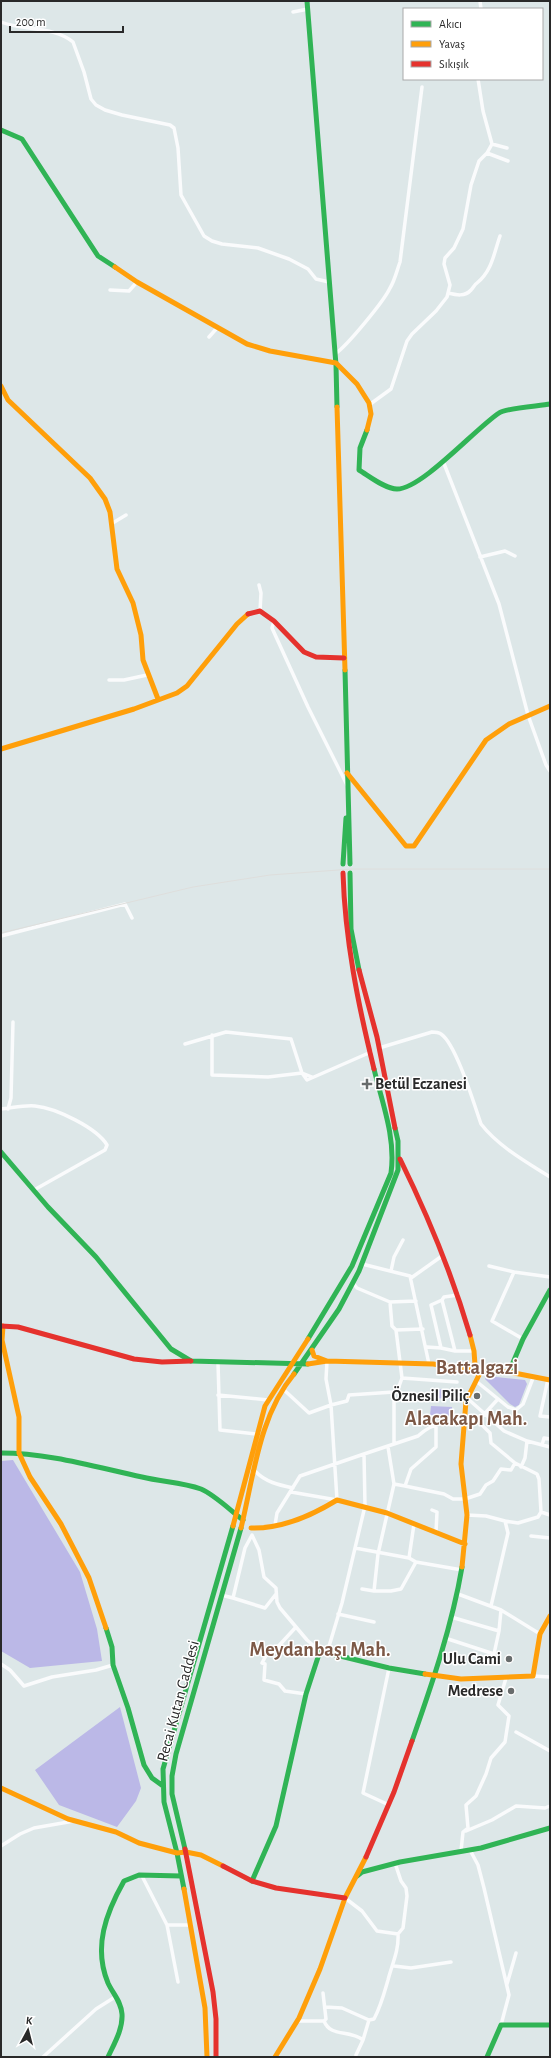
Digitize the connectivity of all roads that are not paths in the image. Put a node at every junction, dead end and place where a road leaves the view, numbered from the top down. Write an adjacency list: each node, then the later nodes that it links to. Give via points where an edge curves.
1 (307, 1): 2 (street)
2 (308, 9): 3 (street); 14 (street)
3 (293, 12)
4 (1, 22): 14 (street, via 53,33 73,42 91,99 105,110 174,128 181,195 204,236 212,242 258,248 289,259 308,269 320,281)
5 (478, 80): 8 (street)
6 (422, 87): 19 (street, via 400,262 390,288 377,308)
7 (1, 130): 13 (street, via 22,138 98,256)
8 (492, 144): 9 (street); 10 (street)
9 (507, 148)
10 (488, 153): 11 (street); 16 (street, via 479,161 471,185 463,230 454,248 445,258 444,264 450,285)
11 (508, 161)
12 (500, 236): 16 (street, via 488,273 483,279 476,283 470,292 460,295)
13 (137, 282): 15 (street, via 129,291); 17 (street)
14 (329, 282): 19 (street)
15 (110, 290)
16 (448, 294): 24 (street, via 436,311 407,341 391,388)
17 (217, 328): 18 (street); 20 (street, via 248,344 270,351)
18 (209, 337)
19 (335, 354): 20 (street)
20 (336, 364): 24 (street, via 360,387); 33 (street)
21 (1, 386): 22 (street)
22 (3, 394): 27 (street, via 90,478 105,499 110,512)
23 (550, 404): 25 (street, via 500,412)
24 (369, 405): 25 (street, via 371,410 368,429 359,456 360,470 369,477 396,489 408,487)
25 (443, 461): 29 (street)
26 (126, 515): 27 (street)
27 (110, 525): 34 (street, via 117,570 133,604)
28 (515, 556): 29 (street, via 505,551)
29 (480, 557): 38 (street, via 499,604)
30 (259, 585): 31 (street)
31 (260, 611): 32 (street); 36 (street, via 248,614 237,624 187,686 177,693)
32 (274, 621): 33 (street, via 304,652 316,657); 42 (street, via 272,628)
33 (344, 658): 41 (street)
34 (147, 675): 35 (street); 36 (street)
35 (109, 680)
36 (158, 699): 39 (street, via 134,709)
37 (550, 706): 38 (street)
38 (528, 715): 40 (street); 41 (street, via 486,740 414,846 406,846)
39 (1, 748)
40 (550, 771)
41 (347, 773): 42 (street)
42 (348, 786): 43 (street); 44 (street)
43 (343, 864)
44 (350, 864)
45 (343, 873): 53 (street, Recai Kutan Caddesi, via 347,936)
46 (350, 873): 52 (street, via 351,929)
47 (132, 918): 48 (street, via 125,904)
48 (1, 936)
49 (13, 1022): 56 (street, via 11,1098)
50 (212, 1035): 51 (street); 54 (street, via 226,1032 291,1039); 54 (street, via 212,1075 268,1077)
51 (185, 1044)
52 (379, 1048): 59 (street, via 398,1141); 60 (street, via 432,1032 440,1033 454,1053 481,1124 488,1133)
53 (371, 1052): 54 (street, via 307,1080); 58 (street, Recai Kutan Caddesi)
54 (302, 1073)
55 (1, 1109): 56 (street)
56 (8, 1109): 61 (street, via 35,1106 66,1115 102,1137 107,1145 105,1150)
57 (1, 1152): 61 (street)
58 (393, 1158): 59 (street); 89 (street, Recai Kutan Caddesi, via 391,1173 352,1266 332,1302)
59 (399, 1158): 63 (street, via 420,1199); 64 (street, Recai Kutan Caddesi, via 395,1177)
60 (550, 1177)
61 (34, 1190): 85 (street, via 96,1257 171,1349)
62 (403, 1240): 66 (street, via 394,1257)
63 (442, 1256): 69 (street); 72 (street)
64 (362, 1264): 66 (street); 70 (street, Recai Kutan Caddesi)
65 (489, 1266): 67 (street)
66 (391, 1271): 69 (street)
67 (514, 1272): 68 (street); 79 (street, via 492,1321)
68 (550, 1277)
69 (411, 1278): 74 (street)
70 (353, 1283): 75 (street, via 357,1288); 82 (street, Recai Kutan Caddesi)
71 (550, 1290): 79 (street)
72 (458, 1295): 73 (street, via 444,1297); 84 (street)
73 (442, 1300): 81 (street, via 431,1305); 83 (street)
74 (416, 1301): 75 (street); 77 (street)
75 (390, 1302): 78 (street, via 392,1326)
76 (2, 1326): 85 (street, via 24,1328 134,1358 162,1362); 119 (street, via 2,1340 19,1417)
77 (422, 1329): 78 (street); 80 (street)
78 (396, 1330): 88 (street)
79 (524, 1339): 93 (street)
80 (427, 1346): 81 (street); 90 (street)
81 (441, 1348): 83 (street)
82 (312, 1350): 86 (street, via 314,1356); 91 (street, Recai Kutan Caddesi)
83 (455, 1351): 84 (street)
84 (474, 1351): 92 (street, via 475,1365)
85 (191, 1361): 87 (street)
86 (327, 1361): 88 (street); 91 (street); 105 (street, via 326,1379)
87 (218, 1363): 89 (street); 101 (street)
88 (400, 1363): 90 (street); 94 (street)
89 (291, 1364): 91 (street); 104 (street, Recai Kutan Caddesi)
90 (430, 1364): 92 (street)
91 (302, 1365): 99 (street, Recai Kutan Caddesi)
92 (481, 1371): 93 (street); 97 (street)
93 (510, 1372): 95 (street)
94 (402, 1378): 98 (street); 100 (street, via 397,1392)
95 (533, 1378): 96 (street); 103 (street, via 519,1409 512,1409)
96 (549, 1379): 107 (street, via 540,1416)
97 (476, 1381): 102 (street); 103 (street)
98 (457, 1382)
99 (282, 1389): 105 (street, via 309,1413); 124 (street, Recai Kutan Caddesi, via 265,1427)
100 (394, 1392): 105 (street, via 349,1395 347,1401); 114 (street)
101 (218, 1395): 104 (street); 111 (street, via 220,1430)
102 (467, 1398): 106 (street); 108 (street)
103 (498, 1399): 106 (street)
104 (268, 1400): 111 (street, Recai Kutan Caddesi)
105 (331, 1405): 122 (street)
106 (485, 1414): 109 (street); 113 (street, via 504,1431)
107 (550, 1417)
108 (464, 1421): 109 (street); 110 (street); 128 (street, via 461,1464)
109 (478, 1421): 121 (street, via 490,1433 491,1443)
110 (436, 1424): 114 (street, via 418,1436); 126 (street, via 436,1447 411,1469)
111 (257, 1434): 134 (street, Recai Kutan Caddesi)
112 (550, 1439): 115 (street, via 544,1438)
113 (527, 1441): 115 (street); 123 (street)
114 (394, 1444): 116 (street)
115 (542, 1445): 117 (street)
116 (388, 1446): 120 (street); 125 (street)
117 (550, 1446)
118 (1, 1453): 119 (street)
119 (19, 1453): 134 (street, via 182,1483 203,1490); 171 (street, via 30,1477 61,1524 89,1578 112,1647)
120 (364, 1454): 122 (street); 130 (street)
121 (515, 1463): 123 (street); 128 (street, via 511,1470 501,1469 494,1481 487,1483 480,1494)
122 (336, 1464): 127 (street, via 303,1474); 129 (street)
123 (521, 1467): 132 (street, via 537,1474)
124 (255, 1471): 127 (street, via 263,1479); 138 (street, Recai Kutan Caddesi)
125 (394, 1484): 126 (street); 133 (street)
126 (405, 1486): 128 (street, via 444,1494 453,1499)
127 (292, 1490): 129 (street); 140 (street, via 277,1513)
128 (465, 1499): 135 (street)
129 (337, 1500): 130 (street); 140 (street, via 322,1510)
130 (365, 1506): 133 (street); 147 (street)
131 (432, 1510): 142 (street, via 437,1512)
132 (541, 1512): 136 (street); 137 (street, via 538,1518 527,1522)
133 (387, 1513): 139 (street); 148 (street)
134 (236, 1515): 138 (street); 180 (street, Recai Kutan Caddesi, via 164,1769)
135 (467, 1515): 137 (street); 146 (street)
136 (550, 1515)
137 (505, 1521): 158 (street, via 508,1533)
138 (242, 1523): 141 (street); 156 (street, Recai Kutan Caddesi)
139 (414, 1524): 142 (street); 149 (street)
140 (275, 1525): 141 (street)
141 (251, 1528): 143 (street)
142 (436, 1532): 146 (street)
143 (252, 1535): 154 (street, via 259,1550 264,1577 276,1588); 157 (street)
144 (532, 1536): 145 (street)
145 (550, 1538)
146 (465, 1544): 151 (street)
147 (355, 1548): 148 (street); 160 (street)
148 (378, 1554): 149 (street); 153 (street)
149 (409, 1558): 150 (street)
150 (416, 1562): 151 (street); 153 (street, via 401,1589)
151 (462, 1570): 155 (street)
152 (362, 1590): 153 (street)
153 (374, 1590)
154 (276, 1594): 157 (street, via 265,1608); 164 (street, via 280,1608)
155 (458, 1594): 158 (street); 162 (street)
156 (221, 1595): 157 (street); 189 (street, Recai Kutan Caddesi, via 172,1776 172,1794)
157 (233, 1598)
158 (491, 1606): 159 (street)
159 (501, 1610): 165 (street); 166 (street)
160 (338, 1614): 163 (street); 169 (street)
161 (550, 1616): 166 (street)
162 (452, 1617): 165 (street); 167 (street)
163 (374, 1622)
164 (296, 1627): 168 (street); 177 (street, via 274,1651 269,1650 264,1657 264,1680 279,1684 285,1691)
165 (499, 1631): 167 (street, via 494,1654)
166 (540, 1634): 174 (street)
167 (445, 1638): 173 (street)
168 (320, 1651): 169 (street); 177 (street)
169 (327, 1653): 172 (street)
170 (1, 1664): 171 (street, via 24,1686 52,1677)
171 (113, 1665): 180 (street, via 144,1765 152,1778)
172 (389, 1668): 173 (street); 182 (street, via 363,1793)
173 (435, 1675): 176 (street, via 461,1679); 182 (street)
174 (533, 1676): 175 (street); 176 (street)
175 (550, 1677)
176 (506, 1678): 186 (street, via 498,1705 509,1716 505,1742 491,1758 476,1796 466,1805 468,1828)
177 (306, 1694): 196 (street, via 276,1826)
178 (516, 1732): 179 (street)
179 (550, 1751)
180 (162, 1786): 191 (street, Recai Kutan Caddesi)
181 (1, 1788): 184 (street)
182 (389, 1805): 195 (street)
183 (550, 1806): 186 (street, via 516,1806)
184 (75, 1821): 187 (street, via 34,1828); 191 (street)
185 (550, 1828): 188 (street)
186 (463, 1832): 190 (street)
187 (1, 1846)
188 (470, 1850): 190 (street); 205 (street, via 478,1865)
189 (186, 1852): 191 (street); 196 (street, via 201,1855); 219 (street, Recai Kutan Caddesi, via 213,1992)
190 (461, 1852): 192 (street)
191 (177, 1853): 194 (street, Recai Kutan Caddesi)
192 (395, 1863): 195 (street, via 362,1872); 200 (street, via 407,1896 403,1928)
193 (142, 1876): 194 (street); 198 (street); 207 (street, via 124,1880 103,1926 101,1954 107,1981)
194 (181, 1876): 199 (street, Recai Kutan Caddesi)
195 (355, 1878): 197 (street)
196 (252, 1881): 197 (street, via 276,1888)
197 (345, 1898): 200 (street, via 362,1911 377,1931); 210 (street, via 320,1969)
198 (167, 1925): 199 (street); 204 (street)
199 (190, 1925): 218 (street, Recai Kutan Caddesi, via 205,2008)
200 (398, 1934): 203 (street)
201 (516, 1953): 205 (street)
202 (451, 1962): 203 (street, via 411,1968)
203 (394, 1966): 209 (street, via 379,2010 374,2019)
204 (178, 1982)
205 (507, 1985): 212 (street, via 509,1995)
206 (323, 1993): 208 (street)
207 (115, 1997): 216 (street, via 96,2009); 217 (street, via 122,2007 121,2025)
208 (325, 2007): 209 (street, via 342,2008); 211 (street)
209 (369, 2020): 214 (street)
210 (297, 2021): 211 (street); 220 (street)
211 (324, 2021): 214 (street, via 328,2029)
212 (501, 2025): 213 (street); 221 (street)
213 (550, 2025)
214 (363, 2040): 215 (street)
215 (356, 2055)
216 (43, 2057)
217 (108, 2057)
218 (207, 2057)
219 (216, 2057)
220 (275, 2057)
221 (487, 2057)

